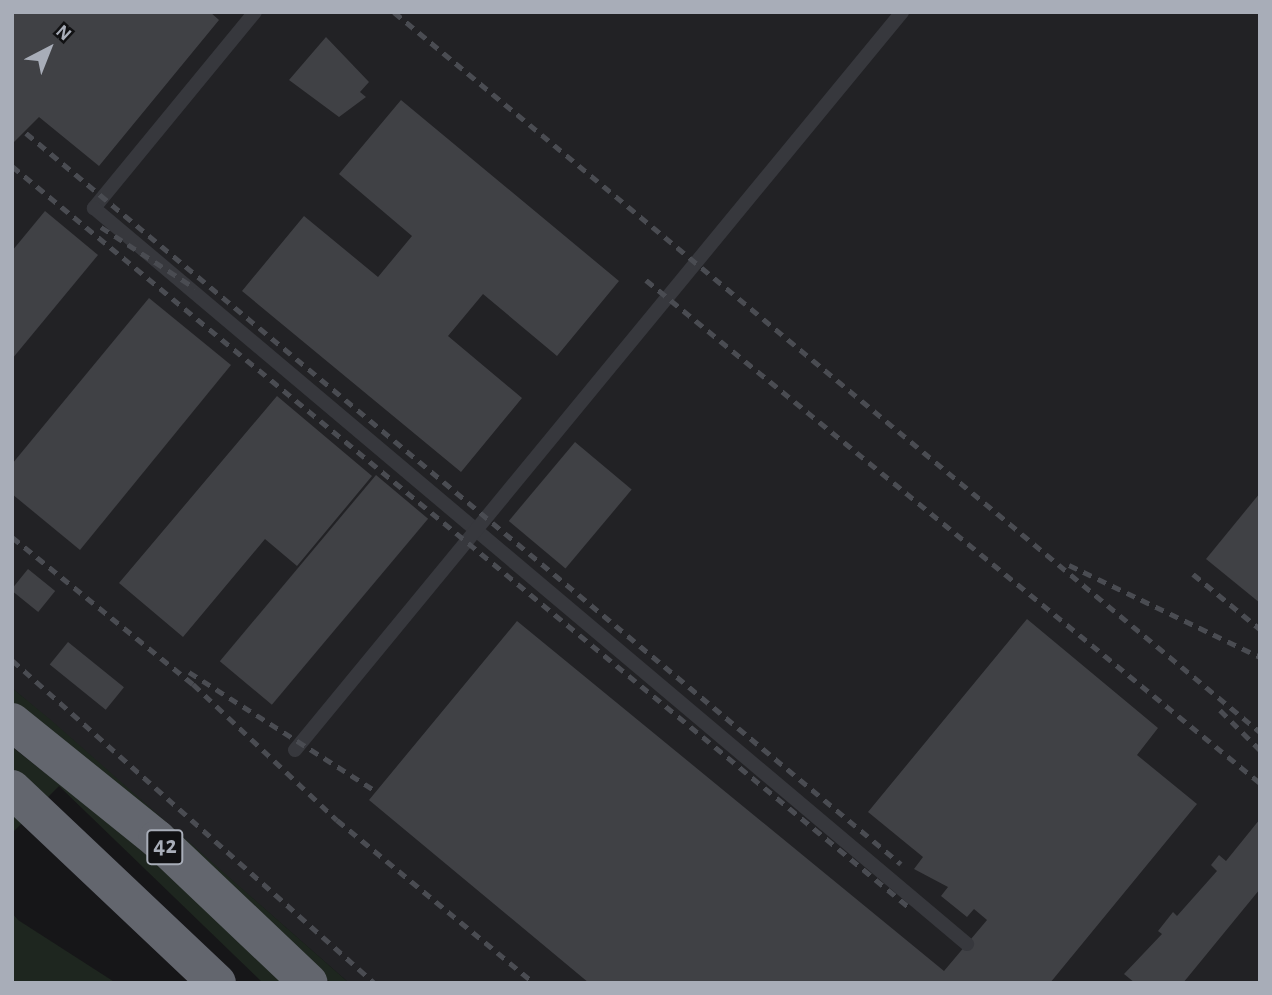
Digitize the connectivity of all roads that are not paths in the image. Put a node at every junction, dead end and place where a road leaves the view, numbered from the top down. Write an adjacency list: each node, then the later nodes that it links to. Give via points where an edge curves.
1 (255, 12): 3 (lane, via 94,208)
2 (902, 12): 3 (lane)
3 (477, 532): 5 (lane); 7 (lane)
4 (12, 722): 9 (highway, 42, via 157,839)
5 (295, 750)
6 (12, 789): 8 (highway, 42)
7 (967, 944)
8 (217, 983)
9 (309, 983)

